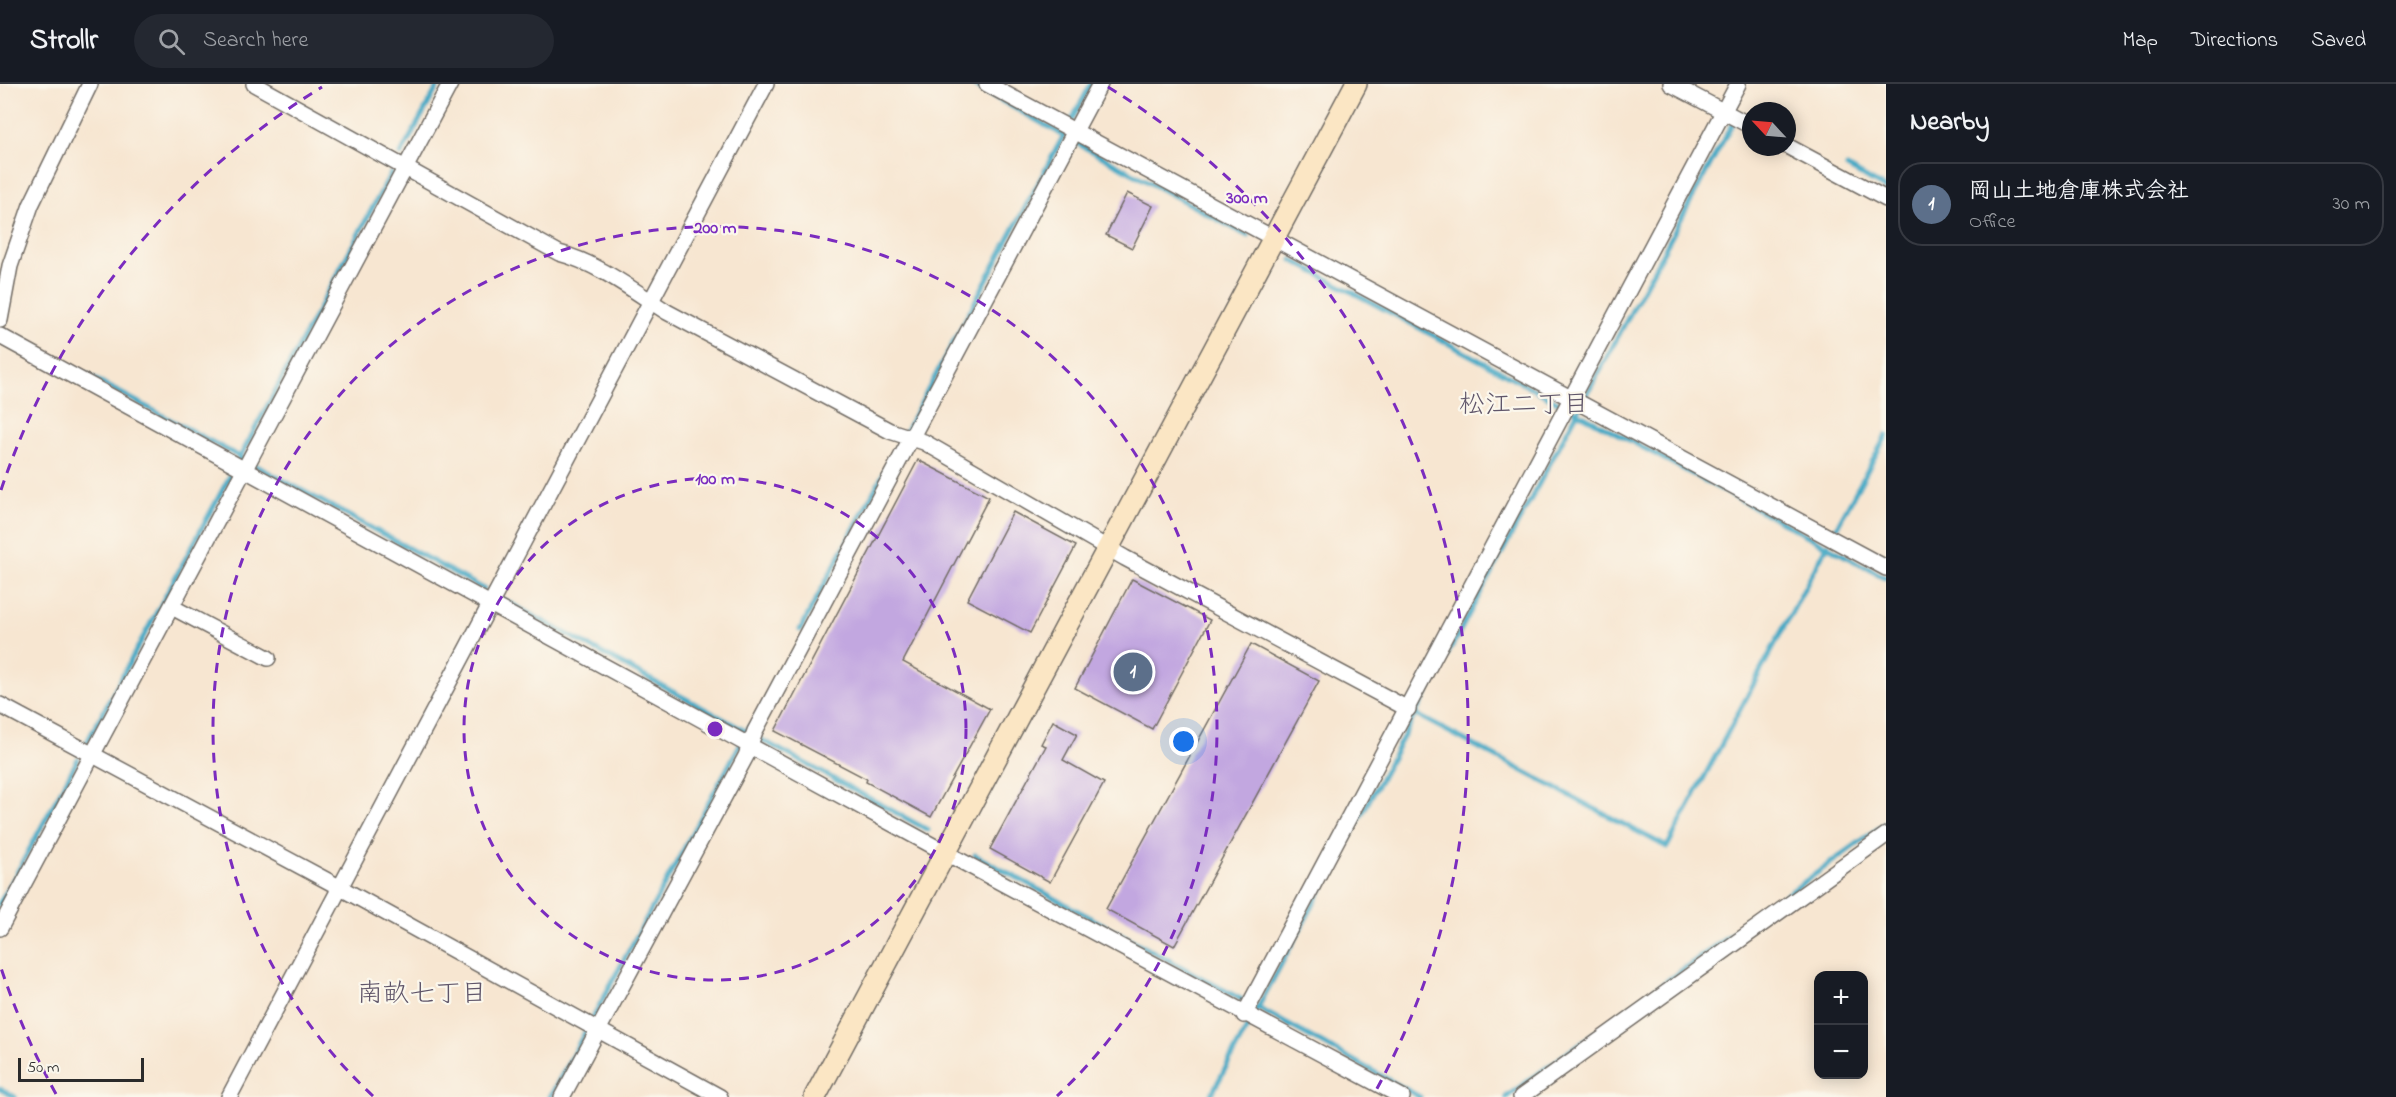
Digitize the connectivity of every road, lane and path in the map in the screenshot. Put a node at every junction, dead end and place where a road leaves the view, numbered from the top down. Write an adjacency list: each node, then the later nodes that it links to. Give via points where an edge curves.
1 (90, 84): 18 (street, via 31,205 10,266)
2 (255, 84): 14 (street)
3 (450, 84): 14 (street)
4 (766, 84): 17 (street)
5 (987, 84): 12 (street)
6 (1100, 84): 12 (street)
7 (1356, 84): 16 (street)
8 (1671, 84): 10 (street)
9 (1738, 84): 10 (street)
10 (1723, 112): 11 (street); 20 (street)
11 (1742, 122)
12 (1070, 133): 16 (street); 21 (street)
13 (1796, 151): 15 (street)
14 (404, 167): 17 (street, via 559,253 639,292); 22 (street)
15 (1886, 199)
16 (1274, 237): 20 (street); 23 (street)
17 (651, 302): 21 (street); 25 (street)
18 (0, 320)
19 (0, 336): 22 (street)
20 (1573, 405): 24 (street); 29 (street)
21 (905, 436): 23 (street, via 924,442); 30 (street)
22 (245, 470): 25 (street); 26 (street)
23 (1108, 548): 29 (street); 33 (street)
24 (1886, 568)
25 (490, 605): 30 (street); 34 (street)
26 (172, 607): 27 (street); 31 (street)
27 (268, 658)
28 (0, 705): 31 (street)
29 (1408, 709): 36 (street)
30 (748, 739): 33 (street); 37 (street)
31 (94, 755): 34 (street); 35 (street)
32 (1886, 835): 43 (street)
33 (946, 853): 36 (street); 41 (street)
34 (339, 887): 37 (street); 38 (street)
35 (0, 928)
36 (1250, 1012): 42 (street)
37 (591, 1028): 39 (street); 40 (street)
38 (229, 1097)
39 (562, 1097)
40 (720, 1097)
41 (815, 1097)
42 (1402, 1097)
43 (1521, 1097)

